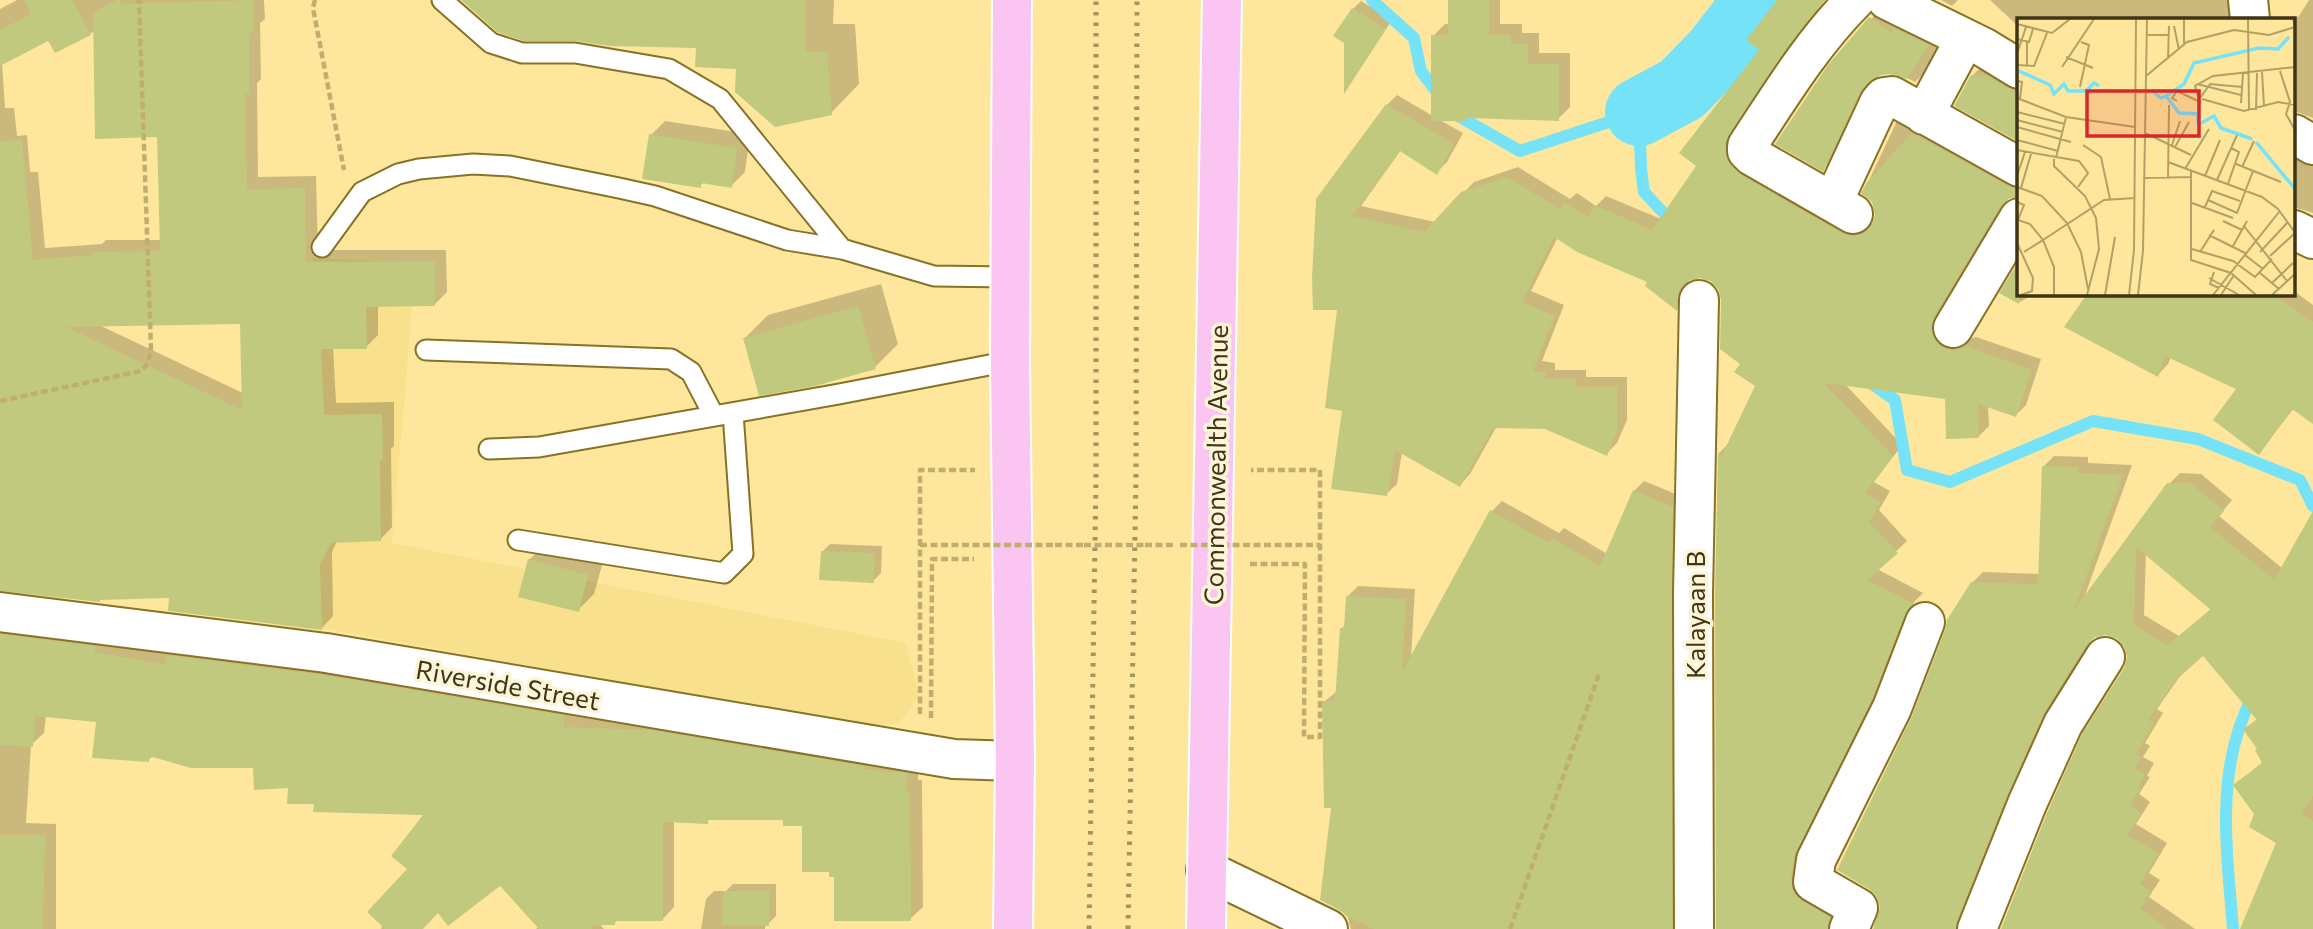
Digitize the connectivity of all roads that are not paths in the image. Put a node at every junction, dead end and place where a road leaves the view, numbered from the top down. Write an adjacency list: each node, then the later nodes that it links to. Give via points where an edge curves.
1 (442, 0): 16 (lane, via 491,43 522,53 575,53 669,69 720,99)
2 (1012, 0): 17 (main road)
3 (1222, 0): 29 (main road, Commonwealth Avenue)
4 (1855, 0): 8 (street, via 1828,30 1747,151 1843,208 1884,97 1892,96)
5 (1887, 0): 6 (street)
6 (1965, 39): 7 (street); 8 (street)
7 (2017, 68)
8 (1924, 114): 11 (street)
9 (2296, 135): 10 (street)
10 (2313, 145)
11 (2017, 166)
12 (2017, 221): 19 (street)
13 (2296, 231): 14 (street)
14 (2313, 239)
15 (322, 247): 16 (lane, via 362,192 398,174 473,164 510,166 655,196 787,240)
16 (842, 249): 17 (lane, via 934,276)
17 (1010, 277): 21 (main road)
18 (1699, 300): 33 (street, Kalayaan B, via 1693,593)
19 (1954, 328)
20 (426, 350): 22 (lane, via 671,359 691,372)
21 (1010, 361): 22 (lane); 28 (main road)
22 (723, 415): 23 (lane, via 540,447); 24 (lane, via 743,554 724,573)
23 (489, 449)
24 (518, 540)
25 (0, 612): 28 (street, Riverside Street, via 326,653 954,759)
26 (1925, 622): 34 (street, via 1892,708 1816,860 1813,882 1858,908)
27 (2105, 657): 35 (street, via 2063,724)
28 (1015, 761): 30 (main road)
29 (1206, 870): 31 (main road, Commonwealth Avenue); 32 (street)
30 (1013, 929)
31 (1206, 929)
32 (1328, 929)
33 (1694, 929)
34 (1849, 929)
35 (1977, 929)

